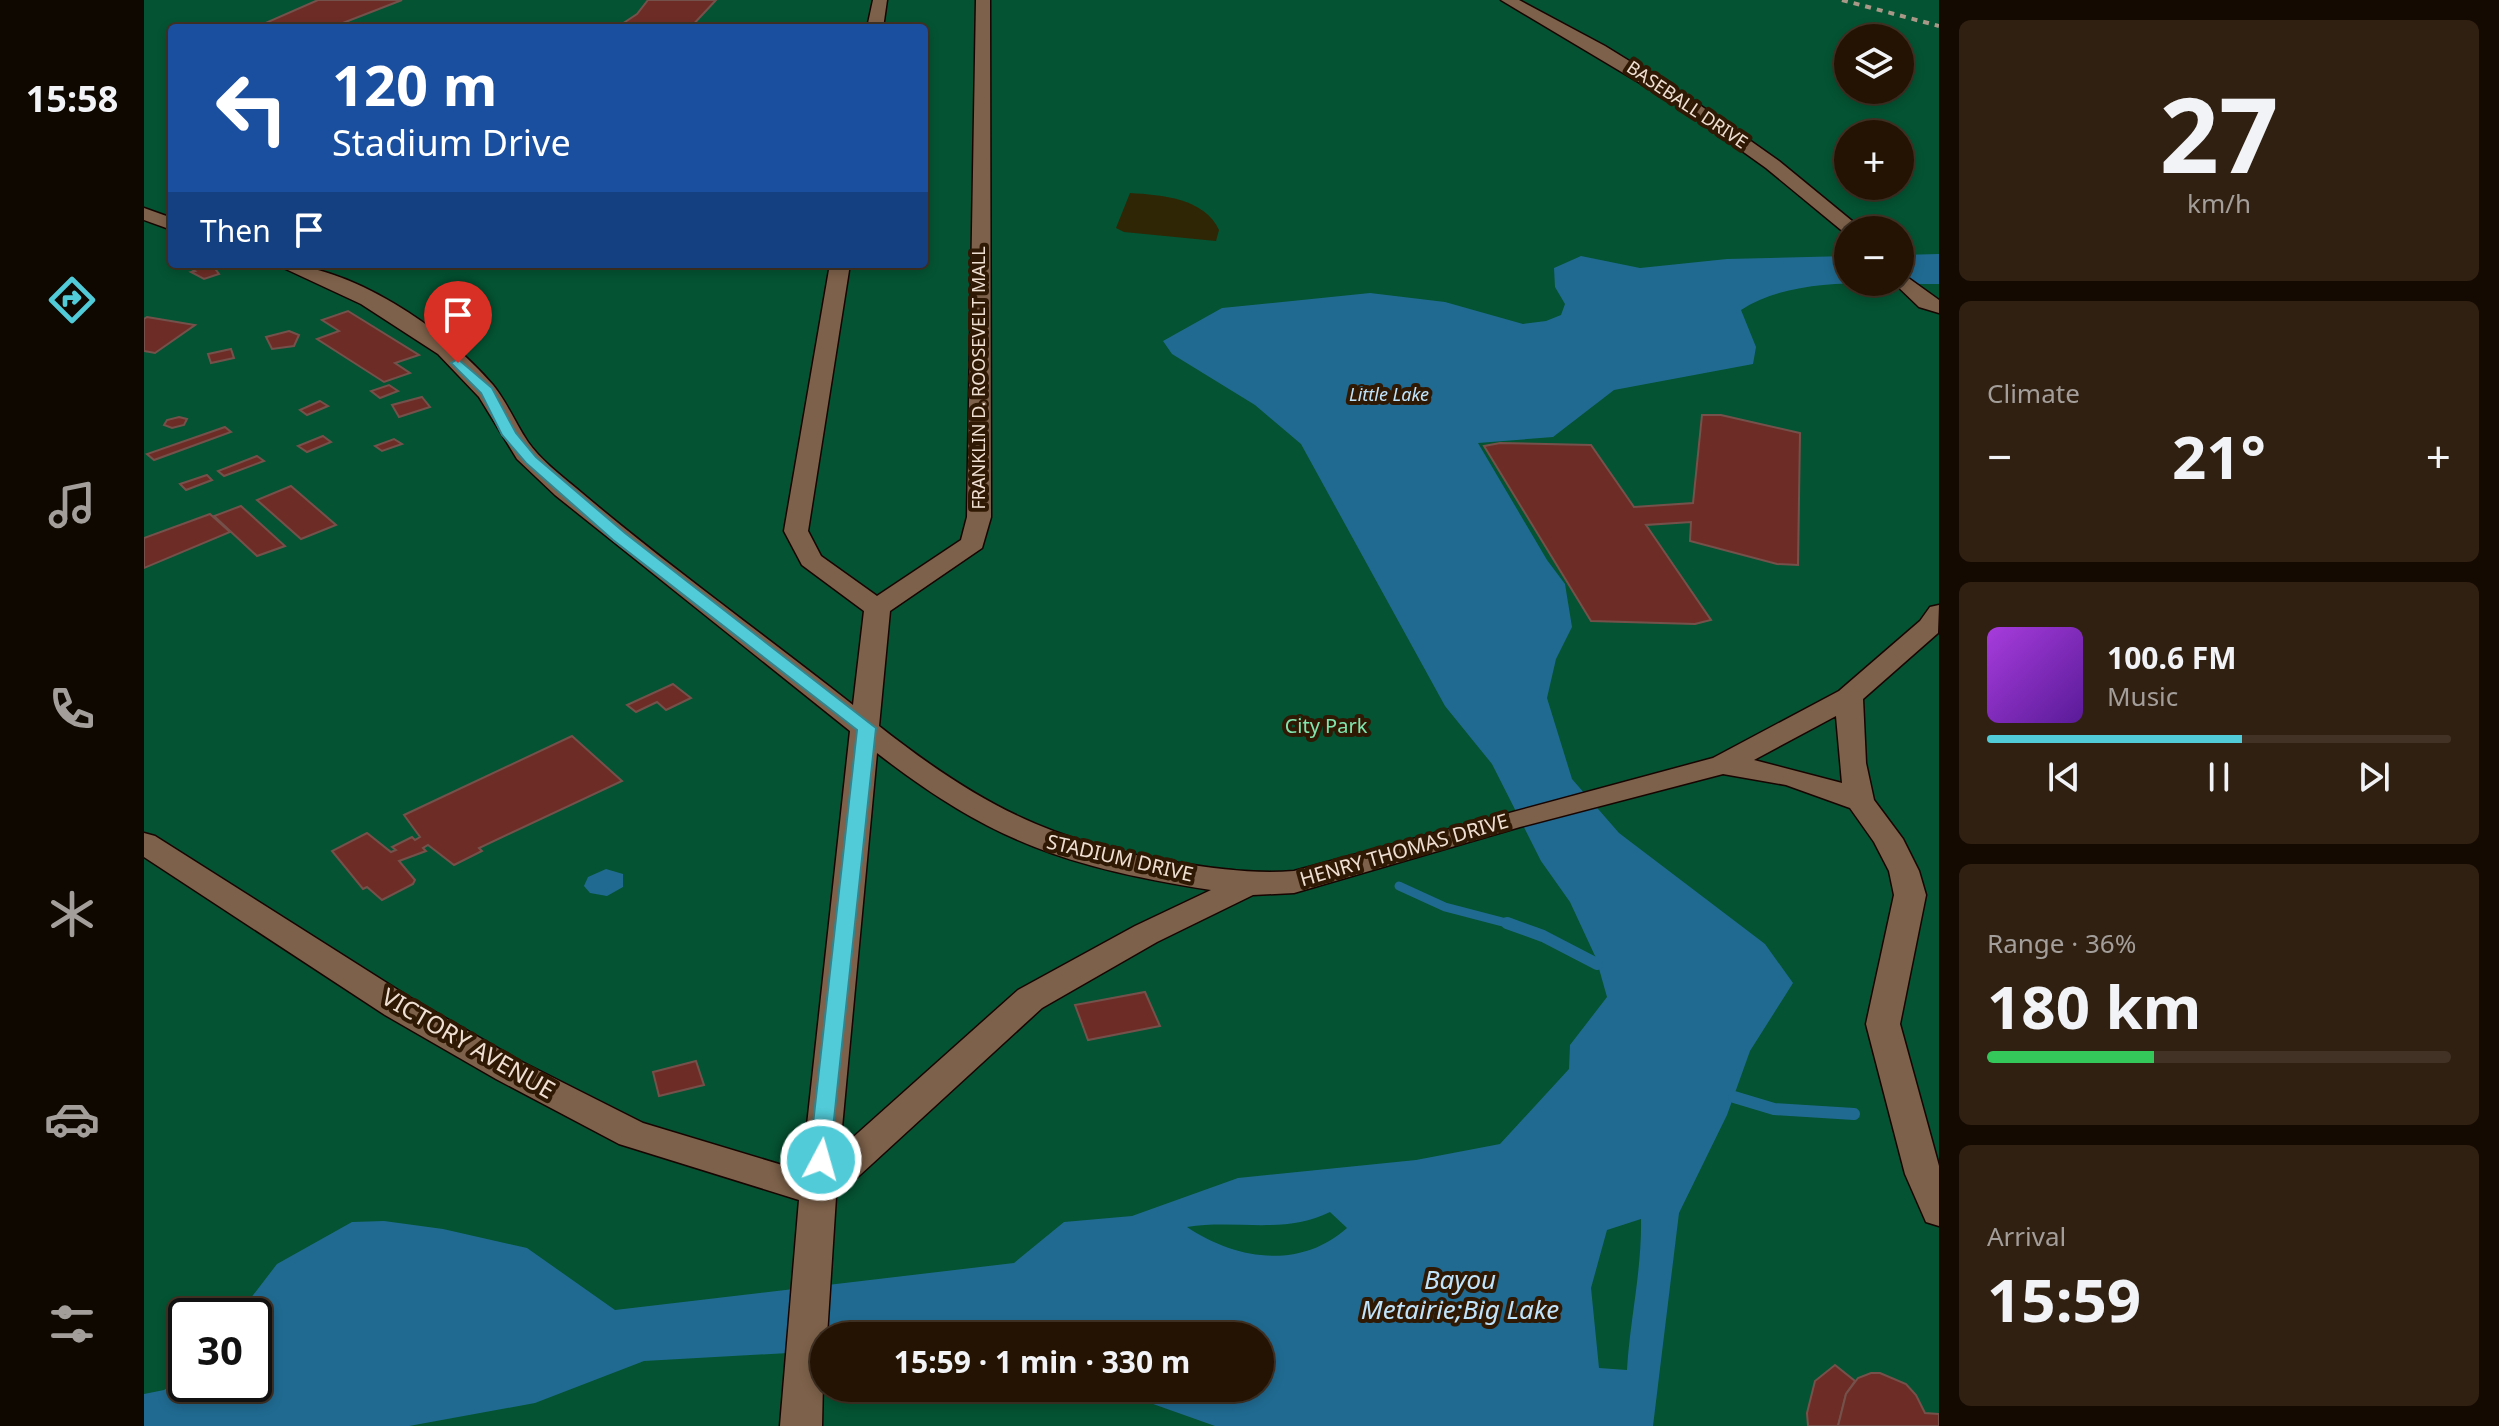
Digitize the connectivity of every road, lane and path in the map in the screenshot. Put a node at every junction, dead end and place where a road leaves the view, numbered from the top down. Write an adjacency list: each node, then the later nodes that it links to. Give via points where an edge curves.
1 (880, 0): 4 (street)
2 (983, 0): 12 (street, FRANKLIN D. ROOSEVELT MALL, via 979,517 973,543)
3 (1508, 0): 6 (street, BASEBALL DRIVE, via 1670,91)
4 (876, 24)
5 (144, 214): 7 (street)
6 (1837, 216)
7 (168, 223)
8 (294, 268): 15 (street, STADIUM DRIVE, via 362,297 430,338 487,391 510,435 531,460 619,537)
9 (839, 268): 12 (street, via 796,531 811,560)
10 (1920, 295): 11 (street)
11 (1939, 324)
12 (877, 608): 15 (street)
13 (1939, 613): 14 (street, HENRY THOMAS DRIVE)
14 (1849, 697): 16 (street, HENRY THOMAS DRIVE); 17 (street)
15 (867, 728): 19 (street, STADIUM DRIVE, via 962,803 1048,843); 21 (street)
16 (1723, 765): 17 (street, via 1807,779); 19 (street, HENRY THOMAS DRIVE, via 1294,882)
17 (1860, 801): 20 (street, via 1888,839 1910,895 1883,1024)
18 (144, 843): 21 (street, VICTORY AVENUE, via 397,1006 618,1127)
19 (1248, 885): 21 (street, HENRY THOMAS DRIVE, via 1030,999)
20 (1931, 1180): 22 (street)
21 (818, 1191): 23 (street)
22 (1939, 1211)
23 (801, 1426)

